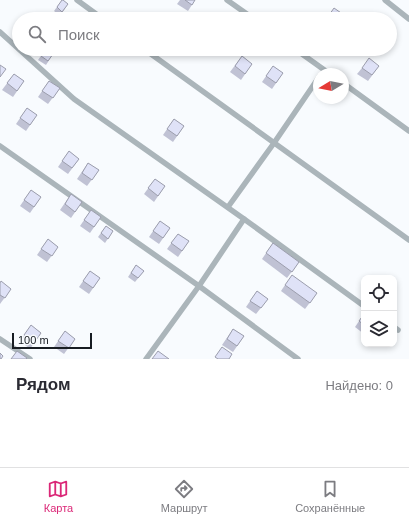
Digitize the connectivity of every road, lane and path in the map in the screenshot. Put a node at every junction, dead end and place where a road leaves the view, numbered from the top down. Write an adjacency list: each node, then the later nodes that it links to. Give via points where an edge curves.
1 (77, 0): 4 (street)
2 (227, 0): 5 (street)
3 (385, 0): 6 (street)
4 (93, 12)
5 (244, 12)
6 (409, 20)
7 (0, 32): 8 (street)
8 (12, 43)
9 (27, 56): 18 (street, via 74,99)
10 (154, 56): 16 (street)
11 (304, 56): 12 (street)
12 (318, 68)
13 (313, 86): 16 (street)
14 (349, 87): 15 (street)
15 (409, 131)
16 (274, 143): 18 (street); 20 (street)
17 (0, 146): 21 (street)
18 (228, 207): 19 (street)
19 (244, 219): 21 (street); 22 (street)
20 (409, 240)
21 (198, 286): 25 (street); 26 (street)
22 (361, 304)
23 (0, 339): 24 (street)
24 (30, 359)
25 (146, 359)
26 (298, 359)

